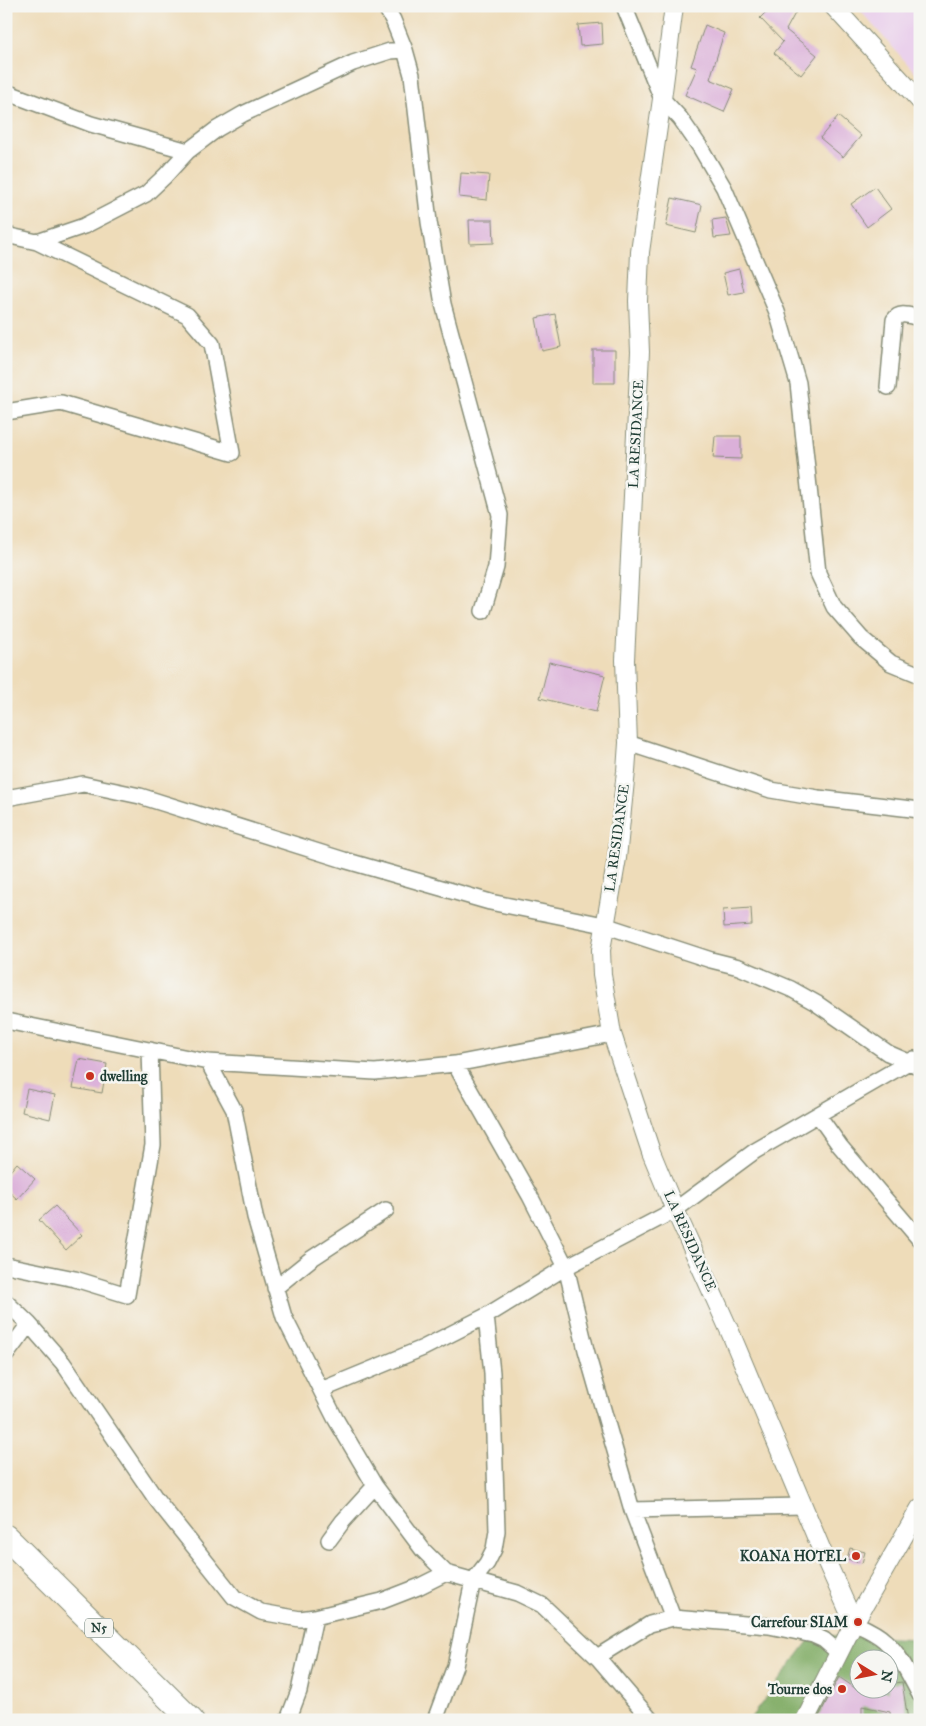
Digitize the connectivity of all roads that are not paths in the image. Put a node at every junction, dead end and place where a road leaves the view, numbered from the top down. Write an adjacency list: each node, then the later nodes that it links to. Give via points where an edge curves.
1 (385, 6): 5 (street)
2 (624, 6): 7 (street)
3 (674, 6): 7 (street, LA RESIDANCE)
4 (834, 6): 8 (street)
5 (405, 50): 9 (street, via 390,51 353,63 243,114 216,129); 15 (street, via 412,75 429,222 443,304 500,516 496,566)
6 (6, 92): 9 (street, via 91,124)
7 (662, 99): 16 (street, via 700,146 724,188 777,312 798,383 818,573 834,607 861,638 891,663); 17 (street, LA RESIDANCE, via 640,252 640,352 625,660)
8 (920, 101)
9 (188, 151): 11 (street, via 146,194 84,226)
10 (6, 235): 11 (street)
11 (37, 242): 14 (street, via 187,315 212,344 232,453 61,403)
12 (920, 318): 13 (street, via 902,314 894,320)
13 (888, 387)
14 (6, 412)
15 (483, 611)
16 (920, 675)
17 (628, 743): 19 (street, via 772,790); 20 (street, LA RESIDANCE, via 617,858)
18 (6, 798): 20 (street, via 82,784 140,796 490,902)
19 (920, 810)
20 (604, 925): 22 (street, LA RESIDANCE, via 602,975); 24 (street, via 739,967 791,989 888,1053)
21 (6, 1021): 23 (street)
22 (612, 1034): 26 (street); 29 (street, LA RESIDANCE, via 651,1152)
23 (150, 1050): 25 (street); 31 (street, via 153,1145 127,1295 76,1279)
24 (916, 1061): 27 (street)
25 (208, 1062): 26 (street, via 375,1072); 33 (street, via 234,1110 255,1217)
26 (455, 1064): 32 (street)
27 (818, 1115): 29 (street, via 754,1152); 30 (street, via 840,1146)
28 (386, 1210): 33 (street)
29 (675, 1210): 32 (street); 40 (street, LA RESIDANCE)
30 (920, 1240)
31 (6, 1265)
32 (566, 1267): 35 (street); 42 (street)
33 (275, 1288): 38 (street, via 284,1318)
34 (6, 1302): 36 (street)
35 (486, 1316): 38 (street, via 423,1348); 46 (street, via 492,1382 497,1531 494,1549)
36 (29, 1324): 37 (street); 47 (street, via 63,1363 156,1499 234,1596 261,1612 300,1619)
37 (6, 1355)
38 (321, 1390): 39 (street)
39 (375, 1486): 44 (street); 45 (street, via 423,1550)
40 (803, 1506): 42 (street); 49 (street, LA RESIDANCE)
41 (920, 1508): 49 (street)
42 (632, 1510): 48 (street)
43 (6, 1537): 53 (highway, N5)
44 (329, 1540)
45 (446, 1573): 46 (street); 47 (street, via 382,1601)
46 (473, 1581): 51 (street, via 517,1593 542,1606); 55 (street, via 455,1666)
47 (315, 1617): 54 (street, via 300,1691)
48 (673, 1618): 50 (street, via 736,1622 813,1635); 51 (street, via 650,1624)
49 (854, 1623): 50 (street); 52 (street, via 886,1641)
50 (839, 1654): 57 (street)
51 (598, 1658): 56 (street)
52 (920, 1695)
53 (191, 1720)
54 (288, 1720)
55 (435, 1720)
56 (651, 1720)
57 (805, 1720)

